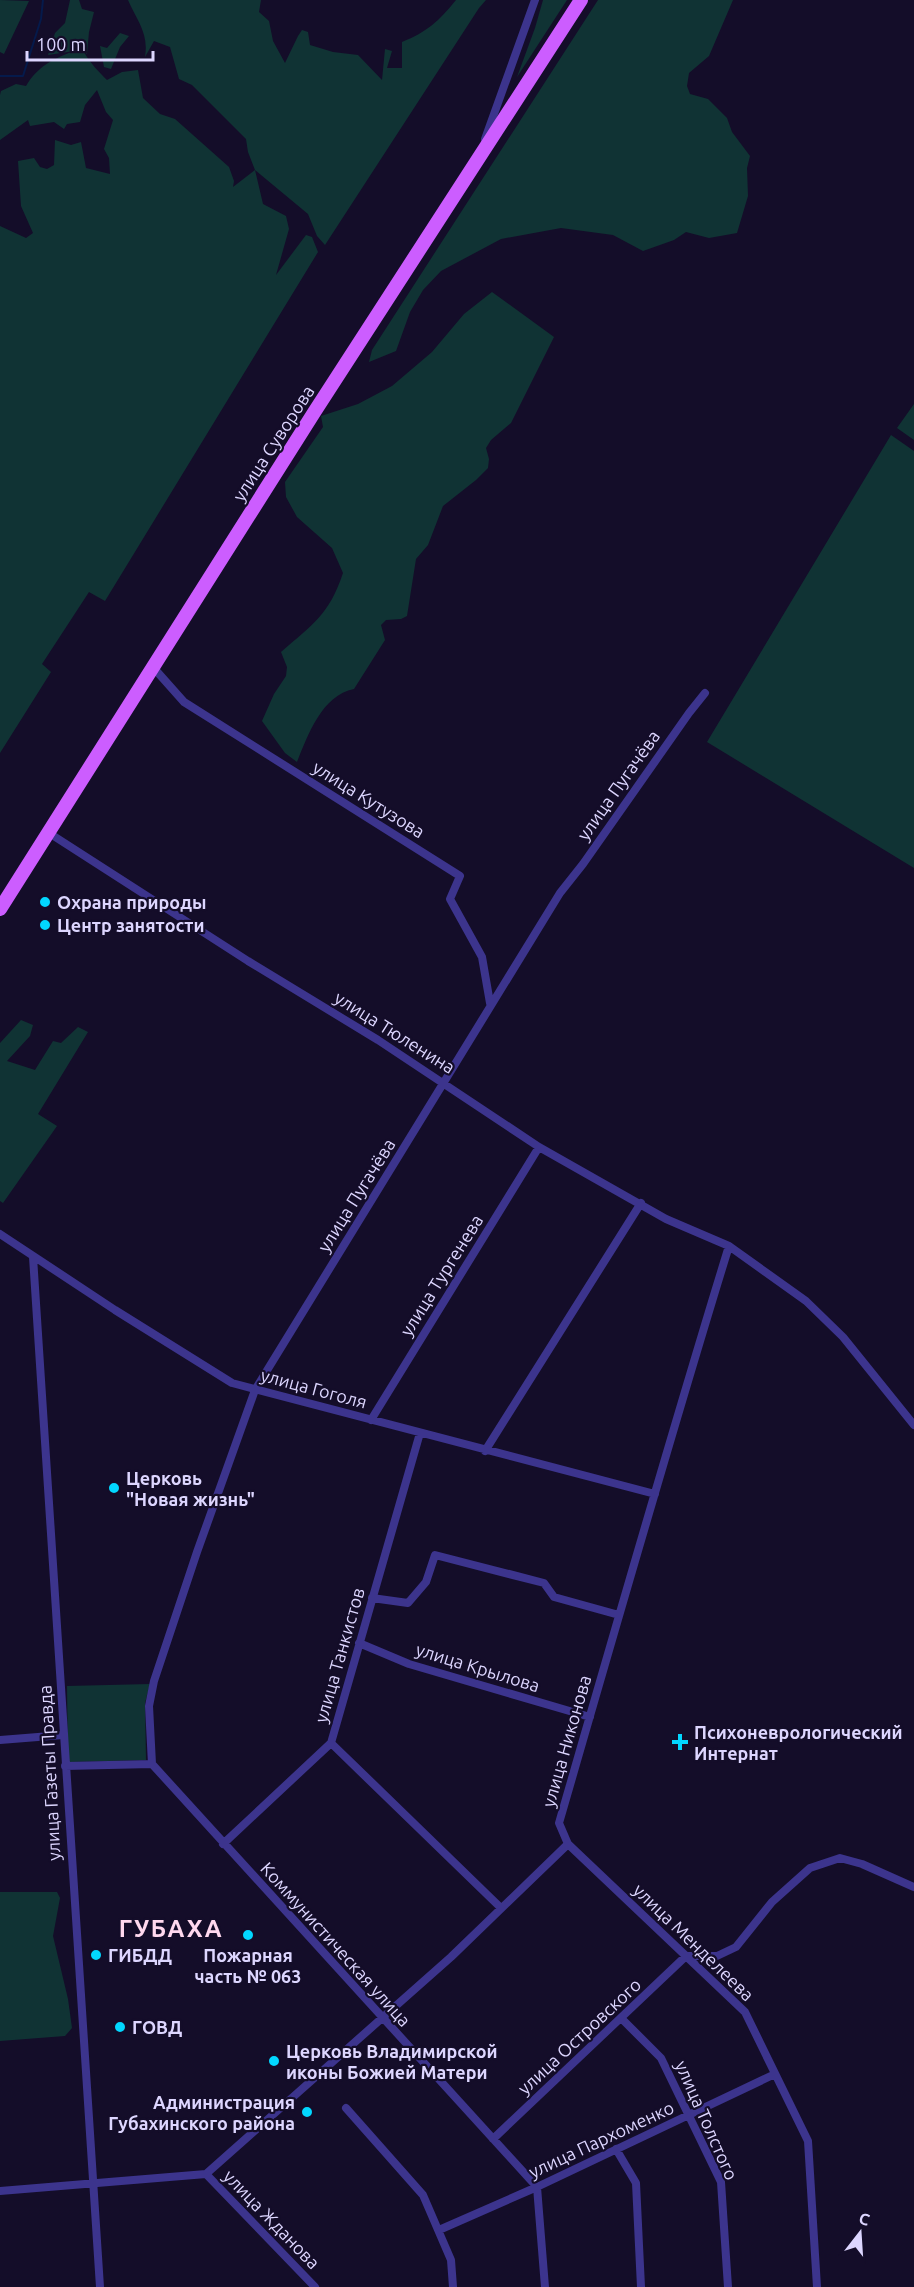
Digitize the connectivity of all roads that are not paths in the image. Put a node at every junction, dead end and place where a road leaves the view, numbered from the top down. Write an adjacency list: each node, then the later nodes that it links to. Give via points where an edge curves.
1 (535, 0): 3 (street)
2 (581, 0): 3 (main road, улица Суворова)
3 (479, 156): 4 (main road, улица Суворова)
4 (152, 666): 6 (main road, улица Суворова); 8 (street, улица Кутузова, via 184,702 460,876 450,899 482,957)
5 (705, 693): 8 (street, улица Пугачёва, via 560,893)
6 (49, 833): 7 (main road, улица Суворова); 9 (street, улица Тюленина)
7 (0, 909)
8 (490, 1003): 9 (street, улица Пугачёва)
9 (444, 1082): 10 (street, улица Тюленина); 15 (street, улица Пугачёва)
10 (539, 1147): 11 (street, улица Тюленина); 16 (street, улица Тургенева)
11 (641, 1203): 13 (street, улица Тюленина, via 666,1219); 19 (street)
12 (0, 1234): 14 (street, улица Гоголя)
13 (729, 1246): 17 (street, улица Тюленина, via 814,1308 843,1337); 20 (street, улица Никонова)
14 (33, 1257): 15 (street, улица Гоголя, via 232,1383); 25 (street, улица Газеты Правда)
15 (255, 1390): 16 (street, улица Гоголя); 28 (street, улица Пугачёва, via 154,1680 149,1706)
16 (371, 1420): 18 (street, улица Гоголя)
17 (914, 1425)
18 (420, 1433): 19 (street, улица Гоголя); 21 (street, улица Танкистов)
19 (485, 1451): 20 (street, улица Гоголя)
20 (655, 1494): 22 (street, улица Никонова)
21 (372, 1598): 22 (street, via 408,1603 426,1582 435,1555 544,1583 554,1597); 23 (street, улица Танкистов)
22 (620, 1615): 24 (street, улица Никонова)
23 (359, 1643): 24 (street, улица Крылова, via 409,1664); 27 (street, улица Танкистов)
24 (590, 1717): 31 (street, улица Никонова, via 559,1823)
25 (63, 1735): 26 (street); 29 (street, улица Газеты Правда)
26 (0, 1740)
27 (331, 1743): 30 (street, улица Танкистов); 33 (street)
28 (152, 1764): 29 (street); 30 (street, Коммунистическая улица)
29 (65, 1766): 43 (street, улица Газеты Правда)
30 (223, 1844): 35 (street, Коммунистическая улица)
31 (568, 1844): 33 (street); 34 (street, улица Менделеева)
32 (914, 1887): 34 (street, via 840,1858 810,1868 772,1902 736,1947 717,1956)
33 (501, 1908): 35 (street)
34 (686, 1956): 36 (street, улица Островского); 37 (street, улица Менделеева, via 745,2012)
35 (382, 2018): 40 (street, Коммунистическая улица); 42 (street)
36 (621, 2018): 39 (street, улица Толстого, via 661,2058); 40 (street, улица Островского)
37 (776, 2074): 39 (street, улица Пархоменко); 53 (street, улица Менделеева, via 808,2141)
38 (345, 2108): 46 (street, via 423,2195)
39 (689, 2115): 41 (street, улица Пархоменко); 52 (street, улица Толстого, via 721,2182)
40 (493, 2139): 44 (street, Коммунистическая улица)
41 (616, 2149): 44 (street, улица Пархоменко); 51 (street, via 636,2183)
42 (206, 2174): 43 (street); 48 (street, улица Жданова)
43 (93, 2184): 45 (street); 47 (street, улица Газеты Правда)
44 (537, 2187): 46 (street, улица Пархоменко); 50 (street)
45 (0, 2191)
46 (439, 2230): 49 (street, via 451,2260)
47 (100, 2287)
48 (315, 2287)
49 (453, 2287)
50 (545, 2287)
51 (641, 2287)
52 (728, 2287)
53 (817, 2287)

